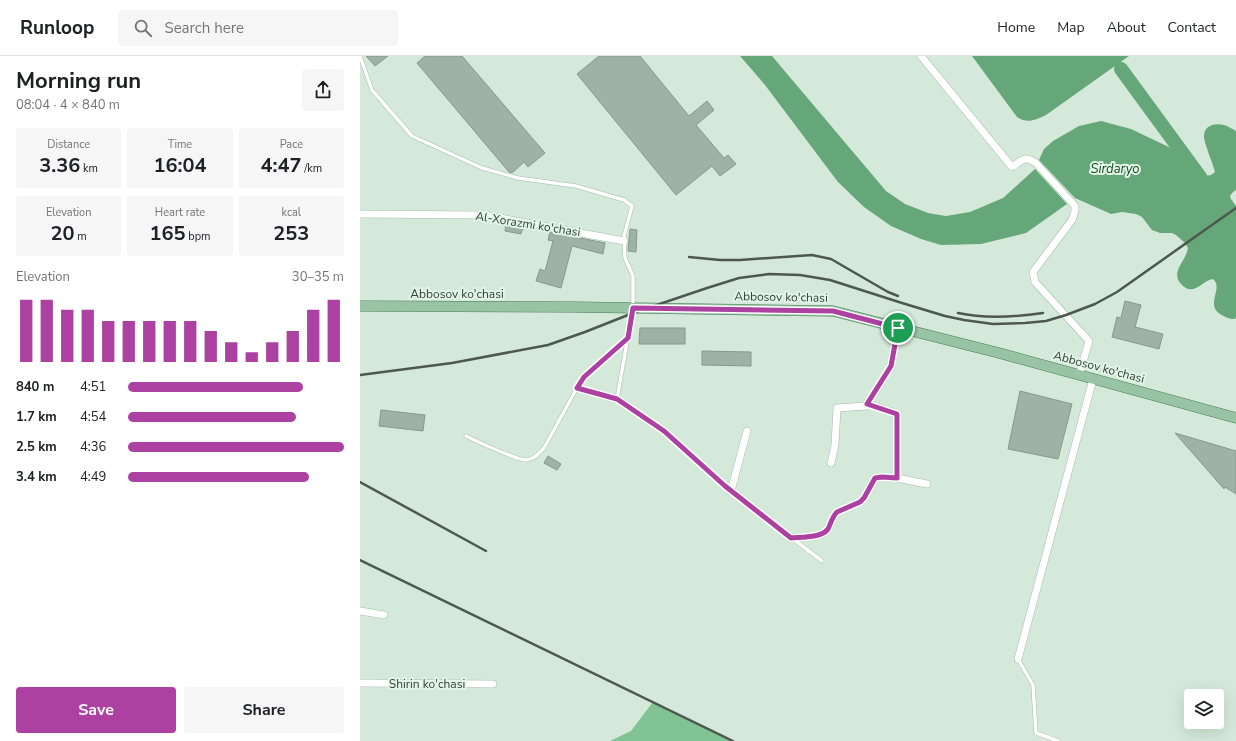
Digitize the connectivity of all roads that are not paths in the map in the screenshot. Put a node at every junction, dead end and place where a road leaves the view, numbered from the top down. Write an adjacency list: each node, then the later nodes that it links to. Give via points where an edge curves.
1 (360, 56): 4 (lane, via 372,90 412,136 482,168 518,178 576,186 624,200 632,206)
2 (921, 56): 9 (street, via 1012,167 1024,158 1030,159 1075,206 1072,220 1033,272 1035,282 1088,341)
3 (360, 214): 4 (street, Al-Xorazmi ko'chasi, via 484,215)
4 (624, 241): 6 (lane, via 625,258 633,276)
5 (360, 306): 6 (main road, Abbosov ko'chasi)
6 (633, 308): 7 (main road, Abbosov ko'chasi, via 833,311); 8 (lane)
7 (898, 328): 9 (main road, Abbosov ko'chasi); 13 (street, via 891,366)
8 (628, 338): 11 (lane, via 584,377); 12 (lane)
9 (1079, 375): 10 (main road, Abbosov ko'chasi)
10 (1093, 379): 14 (main road, Abbosov ko'chasi); 25 (street)
11 (577, 388): 12 (lane); 16 (lane, via 544,448 533,458 523,460)
12 (617, 399): 20 (lane, via 664,431)
13 (867, 404): 17 (street, via 837,408 835,445); 18 (street, via 897,414)
14 (1236, 418)
15 (747, 430): 20 (street)
16 (466, 436)
17 (831, 463)
18 (897, 478): 19 (street); 21 (street, via 875,478 860,502 834,514 824,533)
19 (927, 484)
20 (731, 491): 21 (lane)
21 (791, 538): 22 (lane)
22 (822, 561)
23 (360, 611): 24 (street)
24 (384, 615)
25 (1018, 659): 28 (lane, via 1034,685 1036,733)
26 (360, 683): 27 (street, Shirin ko'chasi)
27 (494, 684)
28 (1058, 741)

